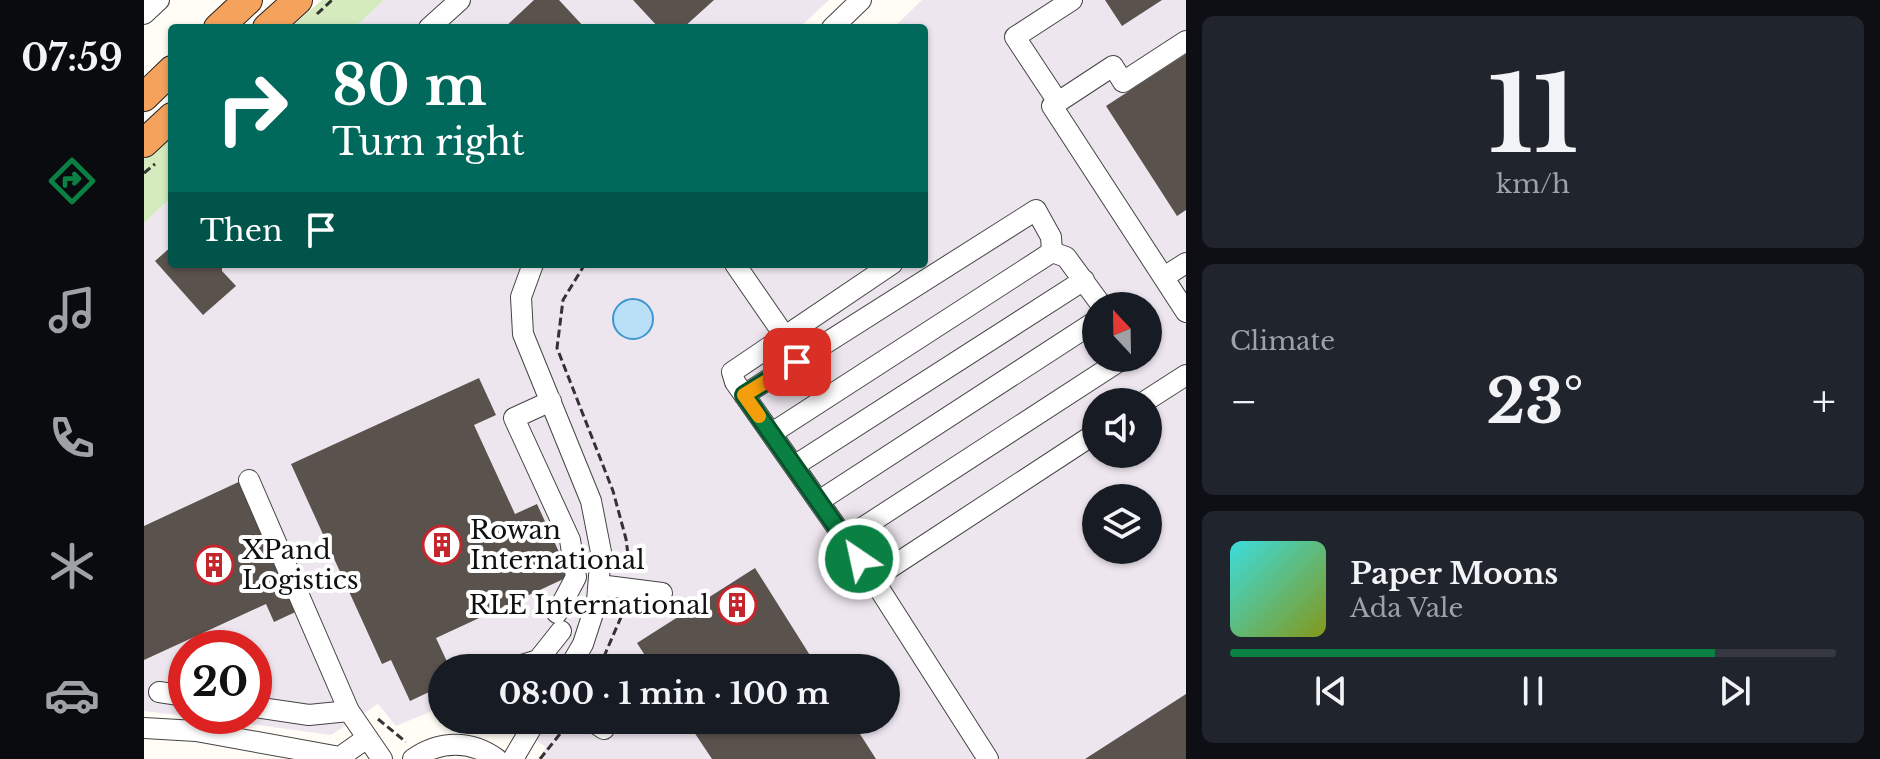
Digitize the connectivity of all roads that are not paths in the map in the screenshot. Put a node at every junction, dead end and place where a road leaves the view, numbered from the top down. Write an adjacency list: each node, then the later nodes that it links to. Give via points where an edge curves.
1 (248, 0): 6 (highway)
2 (298, 0): 7 (highway)
3 (460, 0): 8 (street)
4 (861, 0): 9 (street)
5 (1072, 0): 11 (street, via 1015,37)
6 (222, 24)
7 (271, 24)
8 (433, 24)
9 (836, 24)
10 (1186, 41): 11 (street, via 1123,82 1113,66)
11 (1058, 102): 20 (street, via 1052,106)
12 (168, 121): 13 (highway)
13 (144, 143)
14 (1052, 252): 21 (street, via 1066,257); 23 (street, via 1051,237 1036,210); 32 (street)
15 (1186, 263): 20 (street)
16 (532, 268): 31 (street, via 520,317)
17 (738, 268): 26 (street)
18 (885, 268): 26 (street)
19 (889, 268): 23 (street)
20 (1164, 277): 24 (street)
21 (1084, 280): 22 (street); 34 (street)
22 (1092, 292)
23 (901, 295): 30 (street)
24 (1186, 312)
25 (1082, 330): 36 (street)
26 (784, 335): 30 (street, via 732,372)
27 (1102, 372): 37 (street)
28 (1186, 375): 29 (street)
29 (1162, 390)
30 (744, 395): 32 (street)
31 (551, 401): 39 (street, via 596,518); 41 (street, via 514,418 570,540 576,577)
32 (772, 433): 34 (street)
33 (1082, 442): 38 (street)
34 (794, 466): 36 (street)
35 (249, 480): 46 (street)
36 (819, 501): 37 (street)
37 (845, 539): 38 (street)
38 (873, 579): 53 (street)
39 (599, 585): 40 (street); 42 (street)
40 (662, 593)
41 (550, 654)
42 (577, 654)
43 (159, 692): 44 (street)
44 (168, 693)
45 (272, 710): 46 (street)
46 (359, 726): 47 (street, via 340,757 196,731); 50 (street)
47 (144, 728)
48 (528, 734): 52 (street)
49 (415, 758): 51 (street, via 457,744 485,750)
50 (382, 759)
51 (497, 759)
52 (513, 759)
53 (988, 759)

